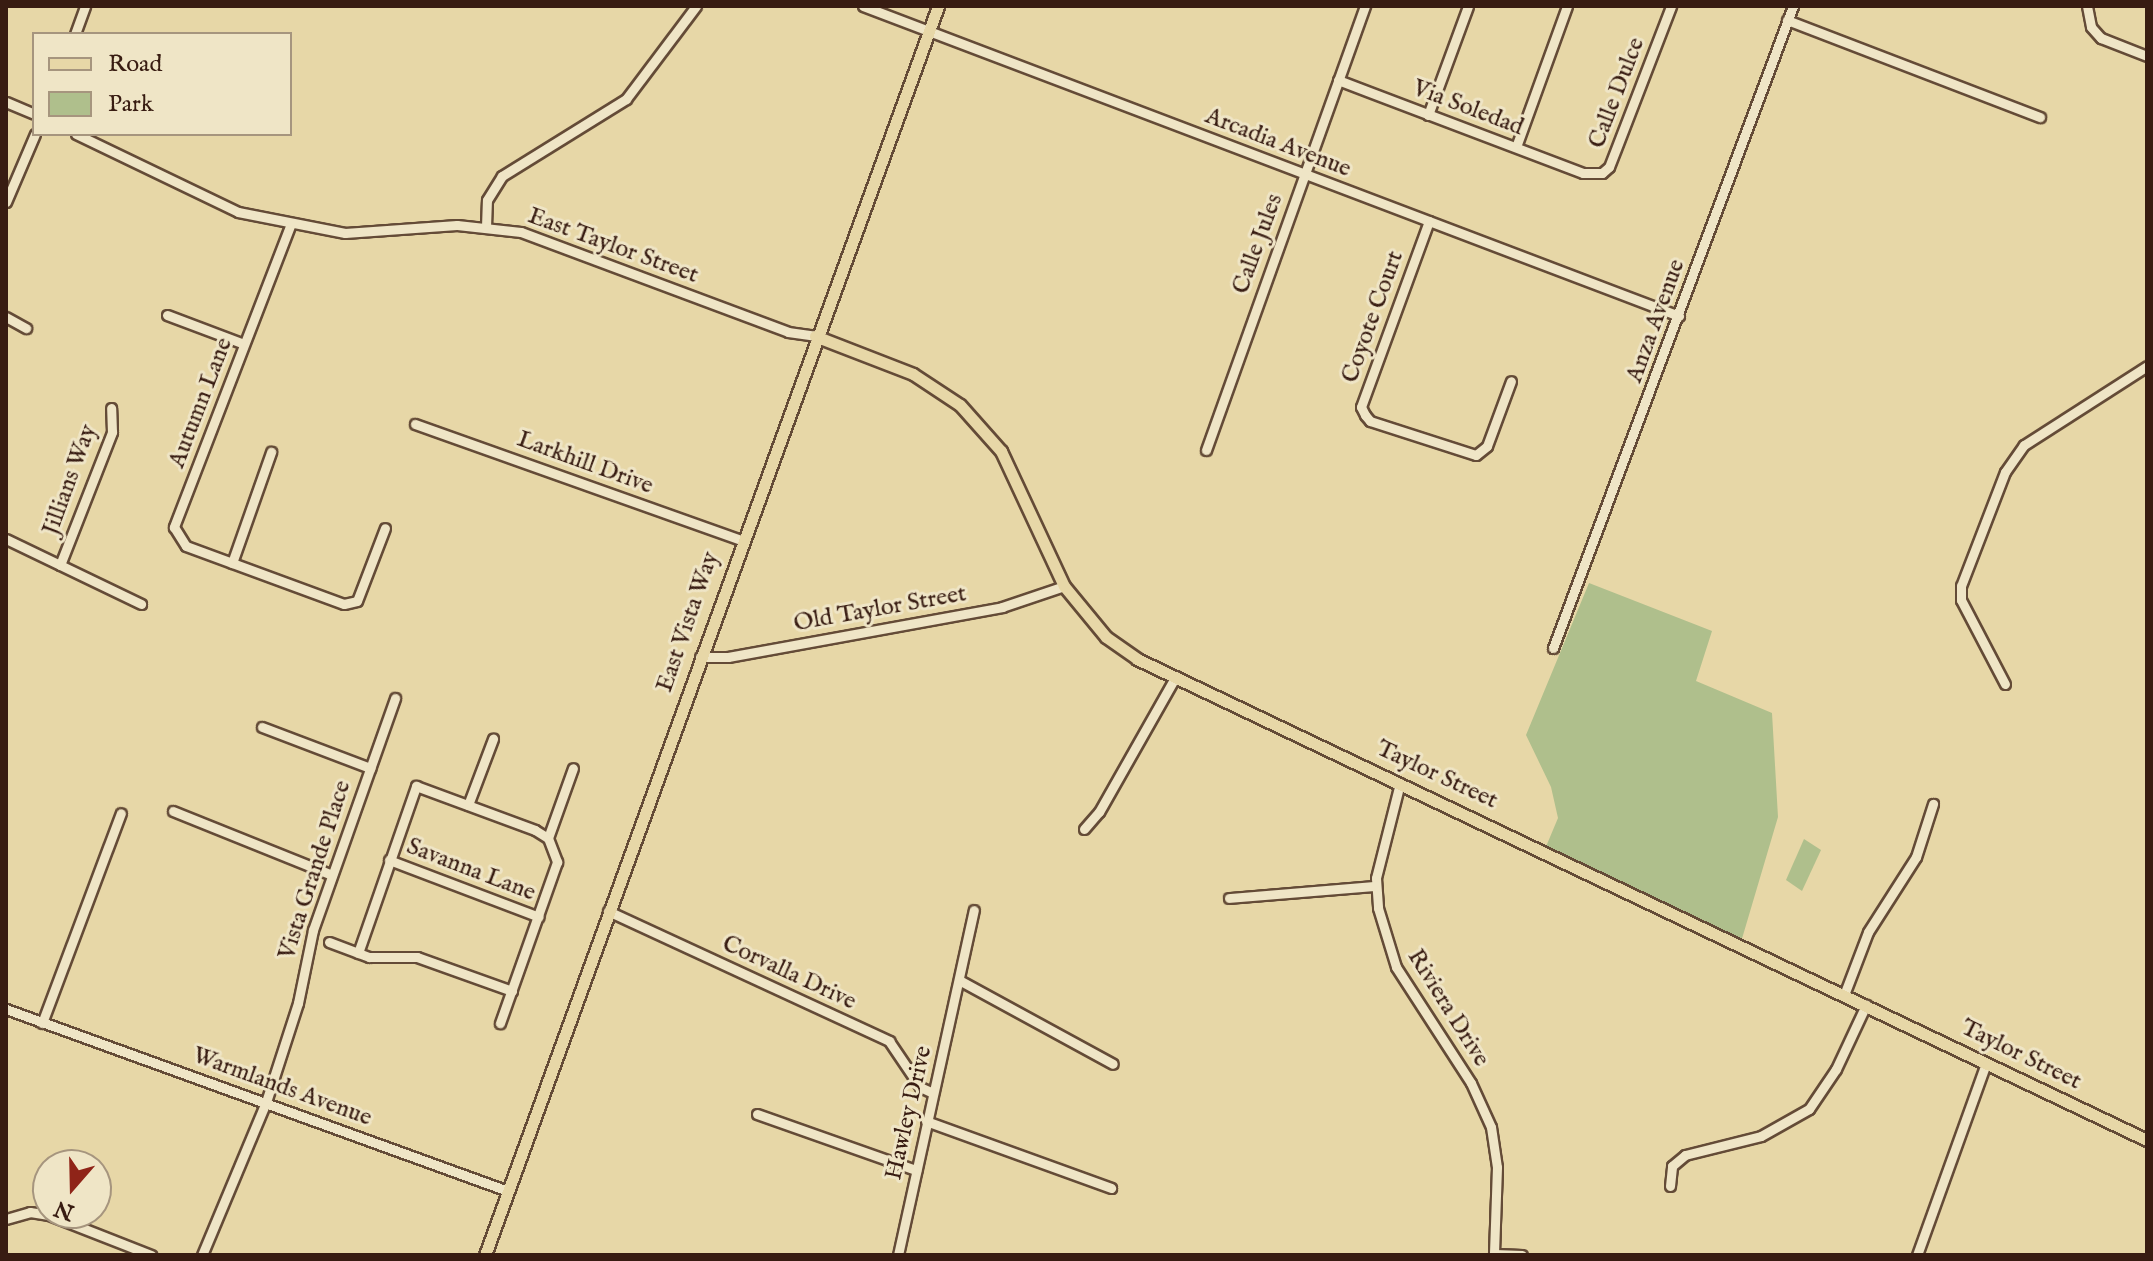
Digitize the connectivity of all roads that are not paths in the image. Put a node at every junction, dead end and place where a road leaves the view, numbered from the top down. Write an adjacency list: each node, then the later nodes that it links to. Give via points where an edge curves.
1 (85, 6): 13 (street)
2 (696, 6): 28 (street, via 626,99 502,176 487,200)
3 (863, 6): 12 (street, Arcadia Avenue)
4 (938, 6): 12 (main road, East Vista Way)
5 (1365, 6): 15 (street, Calle Jules)
6 (1468, 6): 18 (street)
7 (1567, 6): 22 (street)
8 (1671, 6): 23 (street, Calle Dulce, via 1609,167)
9 (1793, 6): 11 (street, Anza Avenue)
10 (2087, 6): 14 (street, via 2091,27 2101,38)
11 (1787, 20): 19 (street); 30 (street, Anza Avenue)
12 (929, 31): 24 (street, Arcadia Avenue); 33 (main road, East Vista Way)
13 (76, 32)
14 (2147, 56)
15 (1338, 80): 18 (street, Via Soledad); 24 (street, Calle Jules)
16 (6, 102): 17 (street)
17 (32, 113)
18 (1428, 115): 22 (street, Via Soledad)
19 (2040, 117)
20 (34, 136): 25 (street)
21 (80, 136): 27 (street, East Taylor Street, via 192,194)
22 (1516, 147): 23 (street, Via Soledad)
23 (1583, 173)
24 (1304, 174): 26 (street, Arcadia Avenue); 39 (street, Calle Jules)
25 (6, 202)
26 (1429, 221): 30 (street, Arcadia Avenue); 36 (street, Coyote Court, via 1361,407 1365,415 1476,455 1487,446)
27 (290, 226): 28 (street, East Taylor Street, via 345,233); 34 (street, Autumn Lane)
28 (486, 227): 33 (street, East Taylor Street, via 579,251 749,317)
29 (167, 315): 34 (street)
30 (1679, 316): 48 (street, Anza Avenue)
31 (6, 317): 32 (street)
32 (26, 328)
33 (815, 336): 43 (main road, East Vista Way); 46 (main road, Taylor Street, via 913,374 960,405 1001,451)
34 (244, 344): 44 (street, Autumn Lane, via 174,527 186,546)
35 (2147, 366): 51 (street, via 2024,445 2005,472 1961,586 1961,600)
36 (1511, 381)
37 (111, 408): 45 (street, Jillians Way, via 112,432)
38 (415, 424): 43 (street, Larkhill Drive)
39 (1206, 450)
40 (271, 452): 44 (street)
41 (385, 528): 44 (street, Autumn Lane, via 357,601 344,604)
42 (6, 539): 45 (street)
43 (741, 540): 49 (main road, East Vista Way)
44 (232, 563)
45 (60, 565): 47 (street)
46 (1064, 586): 49 (street, Old Taylor Street, via 1002,607 728,657); 50 (main road, Taylor Street, via 1118,647)
47 (141, 604)
48 (1553, 648)
49 (700, 657): 69 (main road, East Vista Way)
50 (1176, 676): 57 (main road, Taylor Street); 62 (street, via 1099,812)
51 (2005, 684)
52 (395, 698): 55 (street, Vista Grande Place)
53 (262, 727): 55 (street)
54 (493, 739): 59 (street)
55 (370, 768): 65 (street, Vista Grande Place)
56 (573, 768): 63 (street)
57 (1400, 783): 66 (street, Riviera Drive); 75 (main road, Taylor Street)
58 (1933, 804): 75 (street, via 1916,857 1868,932)
59 (468, 805): 63 (street); 64 (street, via 416,786)
60 (173, 811): 65 (street)
61 (121, 813): 78 (street)
62 (1084, 829)
63 (548, 838): 70 (street, via 557,862)
64 (389, 860): 70 (street, Savanna Lane); 72 (street)
65 (332, 875): 83 (street, Vista Grande Place)
66 (1376, 886): 67 (street); 96 (street, Riviera Drive, via 1385,941 1396,967 1471,1083 1491,1127 1497,1167)
67 (1229, 898)
68 (974, 910): 73 (street, Hawley Drive)
69 (608, 911): 82 (street, Corvalla Drive, via 889,1041 920,1087); 90 (main road, East Vista Way)
70 (539, 917): 74 (street)
71 (329, 942): 72 (street)
72 (358, 953): 74 (street, via 417,957)
73 (959, 980): 81 (street); 82 (street, Hawley Drive)
74 (512, 991): 79 (street)
75 (1844, 995): 76 (main road, Taylor Street)
76 (1866, 1005): 80 (main road, Taylor Street); 88 (street, via 1836,1069 1809,1109 1761,1136 1685,1155 1672,1166)
77 (6, 1009): 78 (street, Warmlands Avenue)
78 (42, 1023): 83 (street, Warmlands Avenue)
79 (500, 1023)
80 (1986, 1063): 86 (main road, Taylor Street); 98 (street)
81 (1113, 1064)
82 (933, 1093): 85 (street, Hawley Drive)
83 (266, 1102): 90 (street, Warmlands Avenue); 93 (street, Vista Grande Place)
84 (757, 1114): 87 (street)
85 (926, 1121): 87 (street, Hawley Drive); 89 (street)
86 (2147, 1140)
87 (916, 1170): 95 (street, Hawley Drive)
88 (1670, 1186)
89 (1111, 1188)
90 (508, 1191): 94 (main road, East Vista Way)
91 (6, 1219): 92 (street, via 30,1212 49,1215)
92 (151, 1255)
93 (202, 1255)
94 (485, 1255)
95 (898, 1255)
96 (1494, 1255): 97 (street)
97 (1522, 1255)
98 (1917, 1255)

